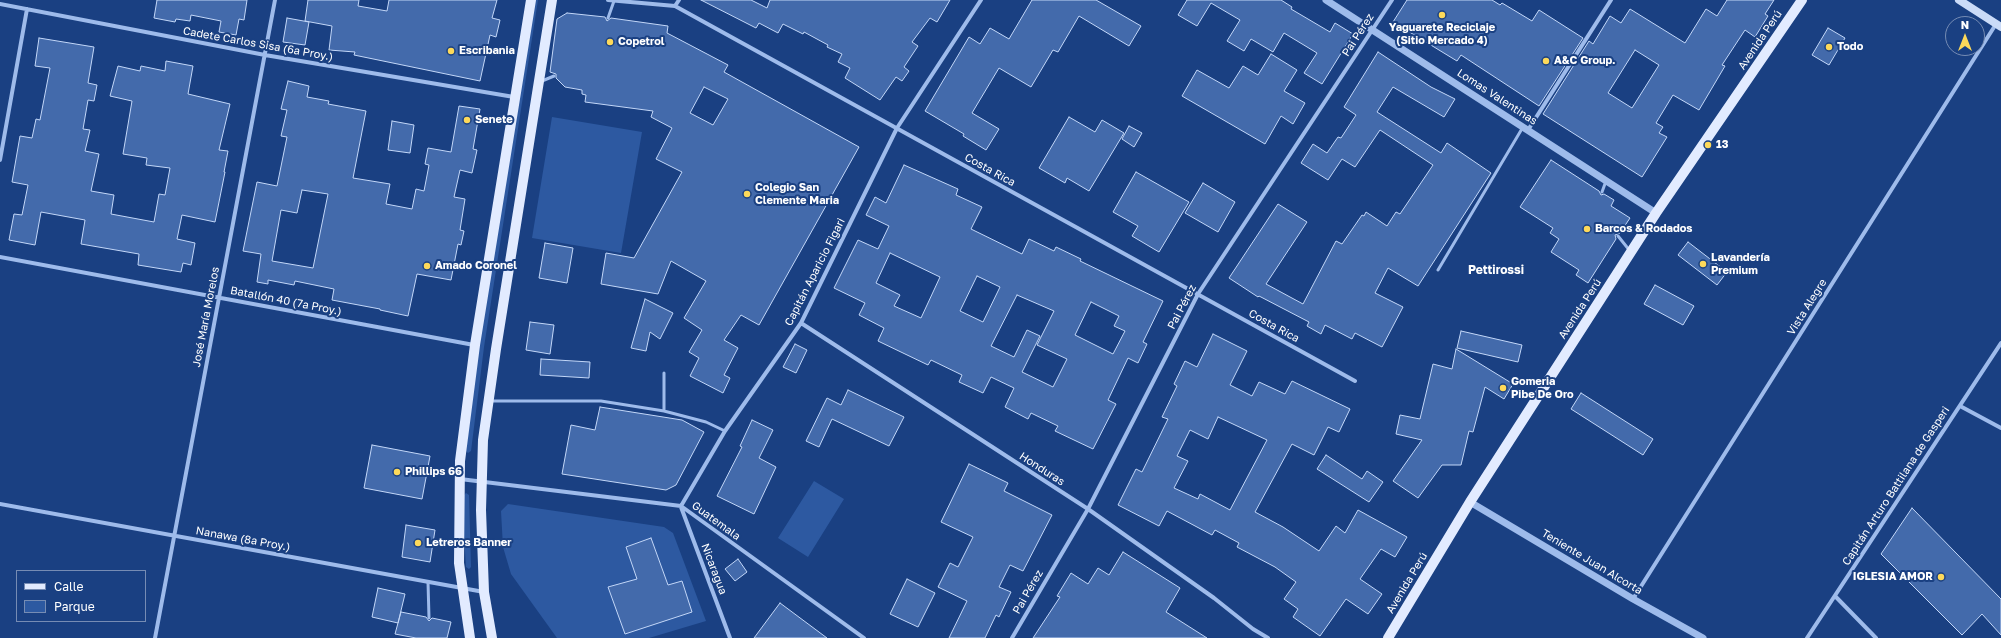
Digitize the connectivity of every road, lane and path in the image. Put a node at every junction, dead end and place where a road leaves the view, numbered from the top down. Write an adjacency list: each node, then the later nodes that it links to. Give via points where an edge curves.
1 (275, 0): 19 (street, José María Morelos)
2 (531, 0): 22 (main road)
3 (552, 0): 21 (main road)
4 (608, 0): 12 (street, Costa Rica)
5 (679, 0): 14 (street)
6 (981, 0): 23 (street, Capitán Aparicio Figari)
7 (1326, 0): 18 (street, Lomas Valentinas)
8 (1392, 0): 18 (street, Pai Pérez)
9 (1611, 0): 24 (street)
10 (1802, 0): 28 (main road, Avenida Perú)
11 (1959, 0): 17 (main road)
12 (614, 1): 14 (street, Costa Rica); 16 (lane)
13 (0, 4): 15 (street, Cadete Carlos Sisa (6ª Proy.))
14 (675, 6): 23 (street, Costa Rica)
15 (26, 9): 19 (street, Cadete Carlos Sisa (6ª Proy.)); 25 (street)
16 (608, 18)
17 (1999, 26): 56 (street, Vista Alegre)
18 (1372, 29): 24 (street, Lomas Valentinas); 33 (street, Pai Pérez)
19 (265, 55): 22 (street, Cadete Carlos Sisa (6ª Proy.)); 34 (street, José María Morelos)
20 (554, 76): 21 (lane)
21 (538, 82): 40 (main road)
22 (514, 97): 37 (main road)
23 (897, 128): 33 (street, Costa Rica); 35 (street, Capitán Aparicio Figari)
24 (1525, 128): 26 (street, Lomas Valentinas); 32 (lane)
25 (0, 160)
26 (1606, 180): 27 (lane); 28 (street, Lomas Valentinas)
27 (1602, 192)
28 (1656, 213): 30 (main road, Avenida Perú)
29 (1618, 236): 30 (lane)
30 (1631, 252): 47 (main road, Avenida Perú)
31 (0, 257): 34 (street, Batallón 40 (7ª Proy.))
32 (1438, 270)
33 (1198, 294): 39 (street, Costa Rica); 50 (street, Pai Pérez)
34 (219, 298): 37 (street, Batallón 40 (7ª Proy.)); 51 (street, José María Morelos)
35 (801, 323): 44 (street, Capitán Aparicio Figari); 50 (street, Honduras)
36 (2001, 343): 41 (street, Capitán Arturo Battilana de Gasperi)
37 (475, 345): 45 (main road)
38 (664, 373): 42 (lane)
39 (1355, 381)
40 (489, 401): 42 (lane, via 601,401); 46 (main road, via 483,440)
41 (1960, 406): 43 (street); 55 (street, Capitán Arturo Battilana de Gasperi)
42 (664, 411): 44 (lane, via 706,422)
43 (2001, 428)
44 (725, 431): 49 (street, Capitán Aparicio Figari)
45 (459, 479): 46 (street, Guatemala); 53 (main road)
46 (481, 482): 49 (street, Guatemala); 54 (main road)
47 (1470, 502): 56 (street, Teniente Juan Alcorta); 65 (main road, Avenida Perú)
48 (0, 504): 51 (street, Nanawa (8ª Proy.))
49 (680, 506): 61 (street, Nicaragua); 62 (street, Guatemala)
50 (1088, 509): 63 (street, Pai Pérez); 64 (street, Honduras)
51 (174, 536): 52 (street, Nanawa (8ª Proy.)); 58 (street, José María Morelos)
52 (428, 582): 53 (street, Nanawa (8ª Proy.)); 57 (lane)
53 (462, 588): 54 (street, Nanawa (8ª Proy.)); 59 (main road)
54 (484, 592): 60 (main road)
55 (1834, 596): 67 (street, Capitán Arturo Battilana de Gasperi); 68 (street)
56 (1633, 599): 66 (street, Teniente Juan Alcorta)
57 (429, 618)
58 (155, 638)
59 (470, 638)
60 (492, 638)
61 (730, 638)
62 (864, 638)
63 (1012, 638)
64 (1268, 638)
65 (1388, 638)
66 (1703, 638)
67 (1807, 638)
68 (1876, 638)

